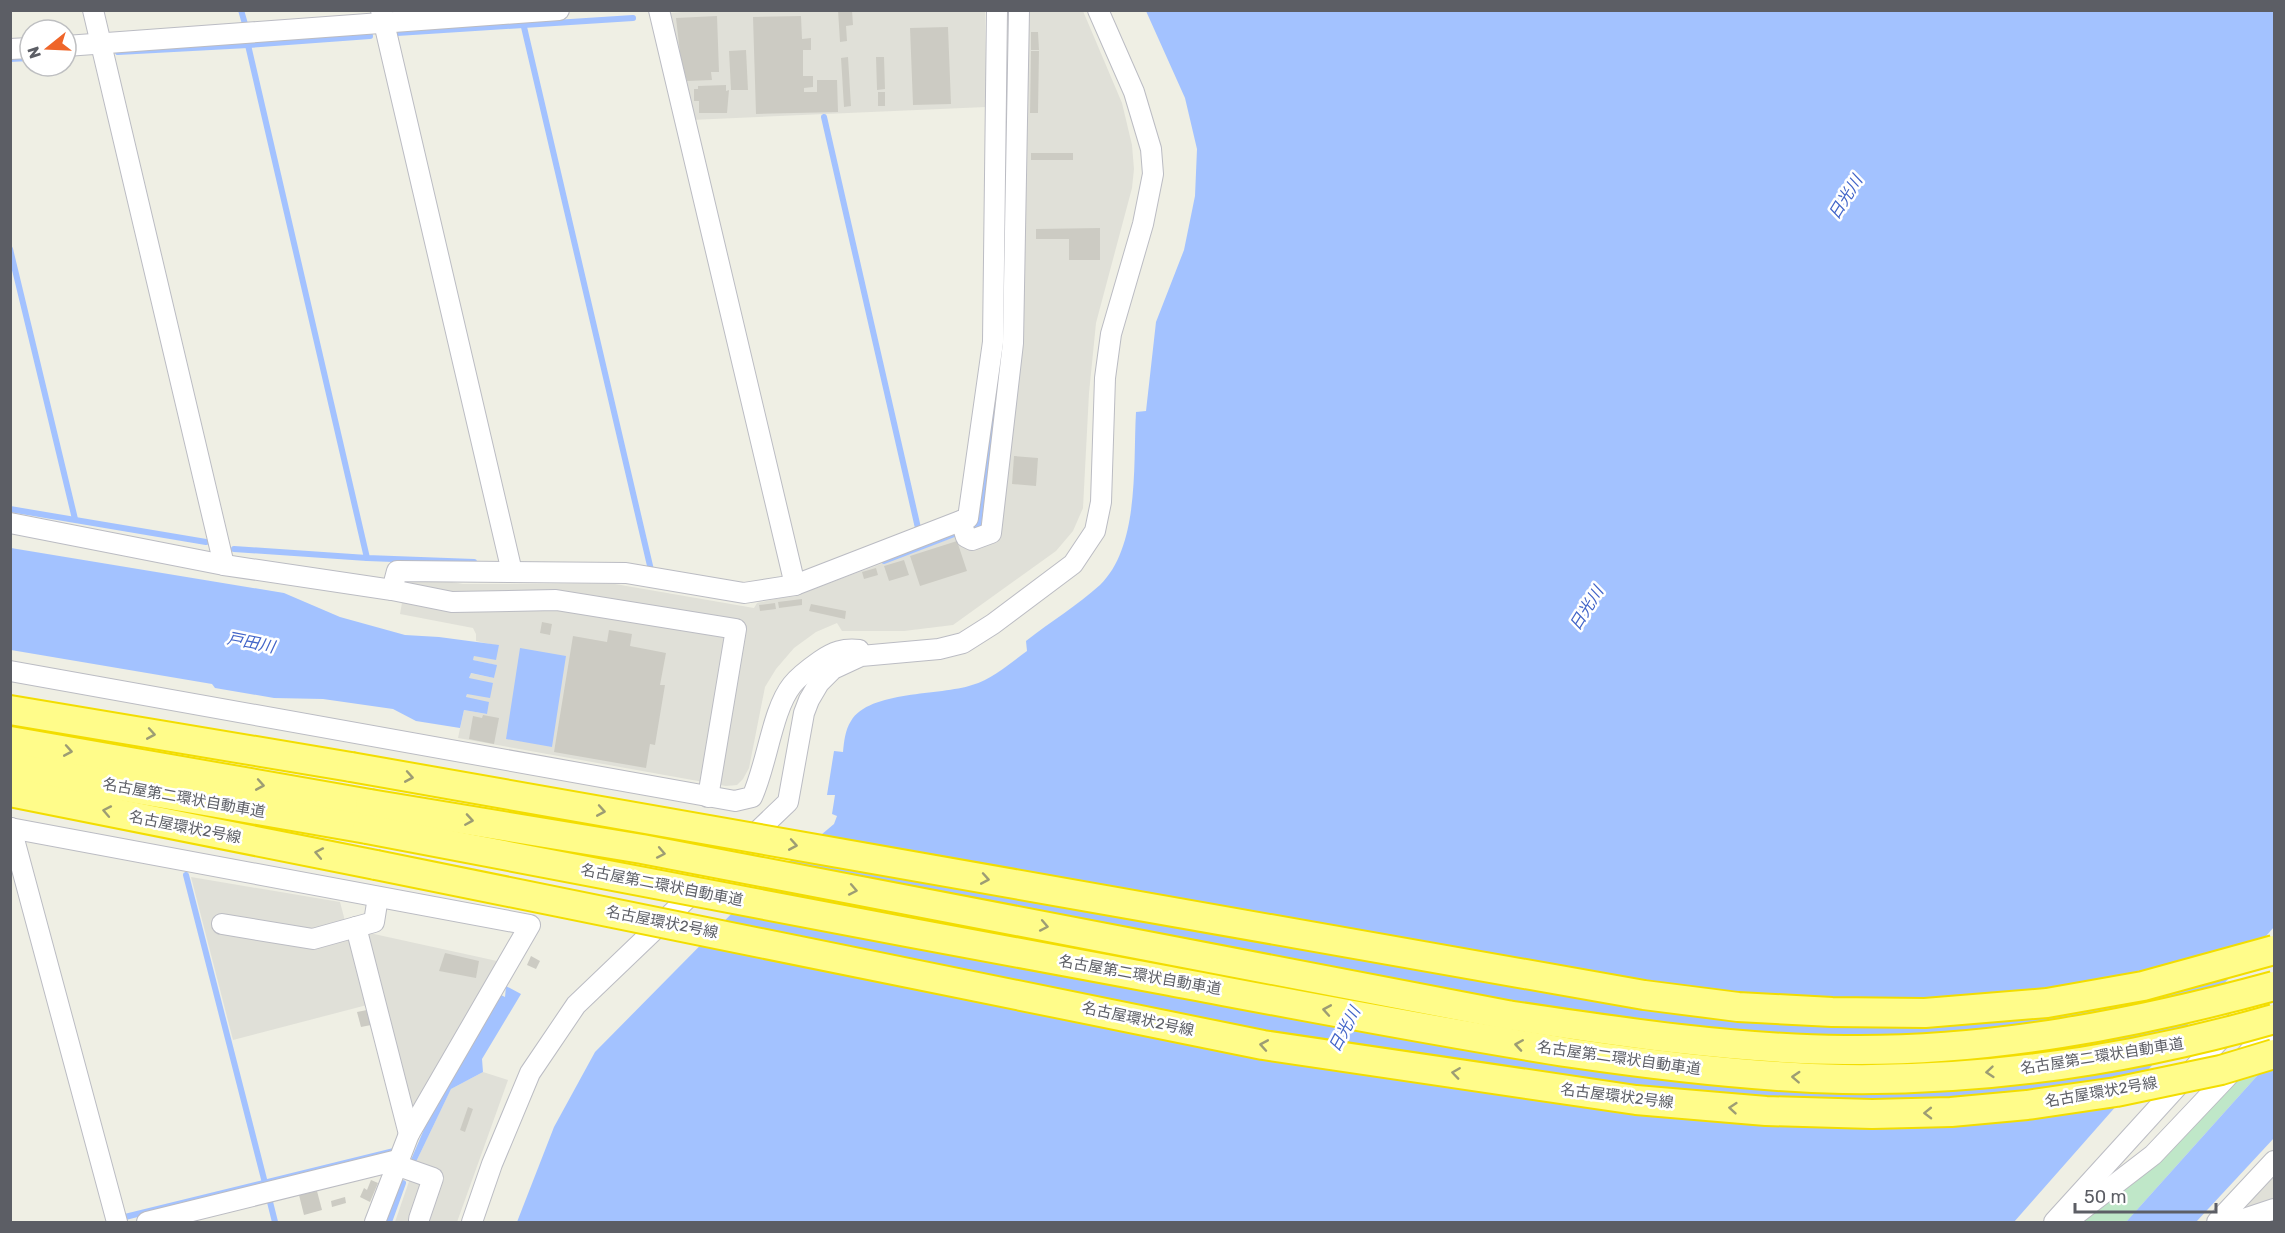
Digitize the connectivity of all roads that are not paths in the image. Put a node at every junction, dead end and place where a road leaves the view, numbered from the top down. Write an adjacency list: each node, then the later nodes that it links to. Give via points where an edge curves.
1 (93, 10): 8 (street)
2 (559, 10): 7 (street)
3 (660, 10): 14 (street)
4 (997, 10): 10 (street, via 993,342 968,518)
5 (1019, 10): 10 (street, via 1013,343 991,533 972,540 966,537)
6 (1098, 10): 16 (street, via 1134,92 1151,149 1153,174 1143,224 1111,334 1105,378 1101,502 1095,531 1073,564 963,643)
7 (382, 16): 8 (street); 13 (street)
8 (100, 44): 9 (street); 12 (street)
9 (78, 45)
10 (961, 521): 14 (street)
11 (10, 523): 12 (street)
12 (224, 565): 15 (street)
13 (512, 572): 14 (street, via 626,573 744,593); 15 (street, via 397,571)
14 (795, 585)
15 (392, 590): 22 (street, via 452,602 556,600 736,629)
16 (880, 654): 22 (street, via 846,648 807,670 791,686 781,708 752,797 735,801); 41 (street, via 861,656 833,669 808,700 788,802 576,1005 530,1073)
17 (10, 671): 22 (street)
18 (10, 710): 27 (highway, one-way to 27, bridge, via 1644,995 1738,1007 1925,1012 2047,1004 2143,986)
19 (10, 741): 29 (highway, 名古屋第二環状自動車道, one-way to 29, bridge, via 642,849 1508,1015 1638,1035 1834,1050 1925,1047 2088,1029)
20 (10, 769): 30 (highway, 名古屋第二環状自動車道, one-way to 20, bridge, via 2094,1060 1927,1078 1842,1079 1633,1062 1501,1042 1005,951 378,831)
21 (10, 792): 31 (highway, 名古屋環状2号線, one-way to 21, bridge, via 2221,1070 2116,1092 1951,1112 1766,1111 1636,1100 1263,1045)
22 (708, 797)
23 (11, 828): 24 (street); 38 (street)
24 (378, 897): 26 (street, via 374,922); 32 (street, via 530,925)
25 (222, 924): 26 (street, via 313,939)
26 (356, 927): 32 (street)
27 (2274, 950)
28 (2274, 979): 42 (street)
29 (2274, 987)
30 (2274, 1022): 43 (street, via 2153,1155)
31 (2274, 1054)
32 (409, 1134): 34 (street)
33 (2274, 1161): 37 (street)
34 (397, 1163): 36 (street, via 433,1178); 39 (street); 40 (street)
35 (2274, 1209): 37 (street)
36 (419, 1219)
37 (2229, 1219)
38 (117, 1222)
39 (147, 1222)
40 (375, 1222)
41 (472, 1222)
42 (2054, 1222)
43 (2066, 1222)

